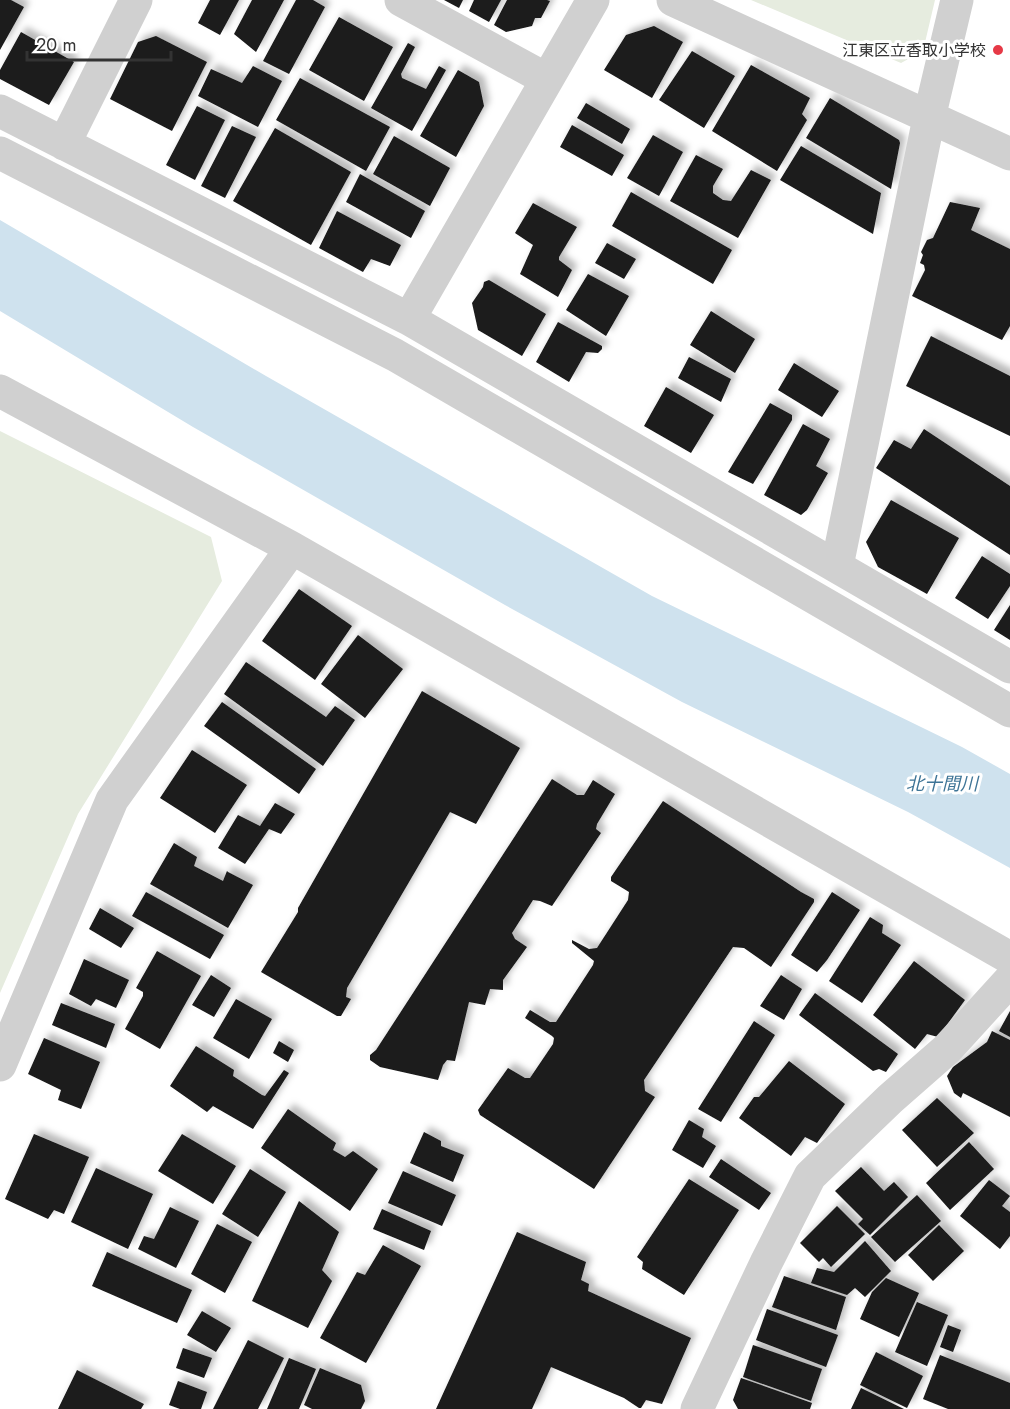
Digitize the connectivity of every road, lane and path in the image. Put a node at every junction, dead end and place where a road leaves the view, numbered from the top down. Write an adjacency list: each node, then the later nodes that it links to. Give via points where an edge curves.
1 (136, 0): 9 (street)
2 (401, 0): 6 (street)
3 (593, 0): 6 (street)
4 (673, 0): 8 (street)
5 (957, 0): 8 (street)
6 (546, 79): 12 (street)
7 (0, 111): 9 (street)
8 (929, 118): 11 (street); 15 (street)
9 (64, 144): 12 (street)
10 (0, 153): 17 (street, via 395,355)
11 (1010, 154)
12 (409, 319): 15 (street)
13 (0, 390): 14 (street)
14 (292, 548): 18 (street); 20 (street, via 112,800)
15 (837, 566): 16 (street)
16 (1010, 667)
17 (1010, 711)
18 (1010, 958)
19 (1010, 980): 21 (street, via 947,1049 810,1176)
20 (0, 1065)
21 (697, 1409)

